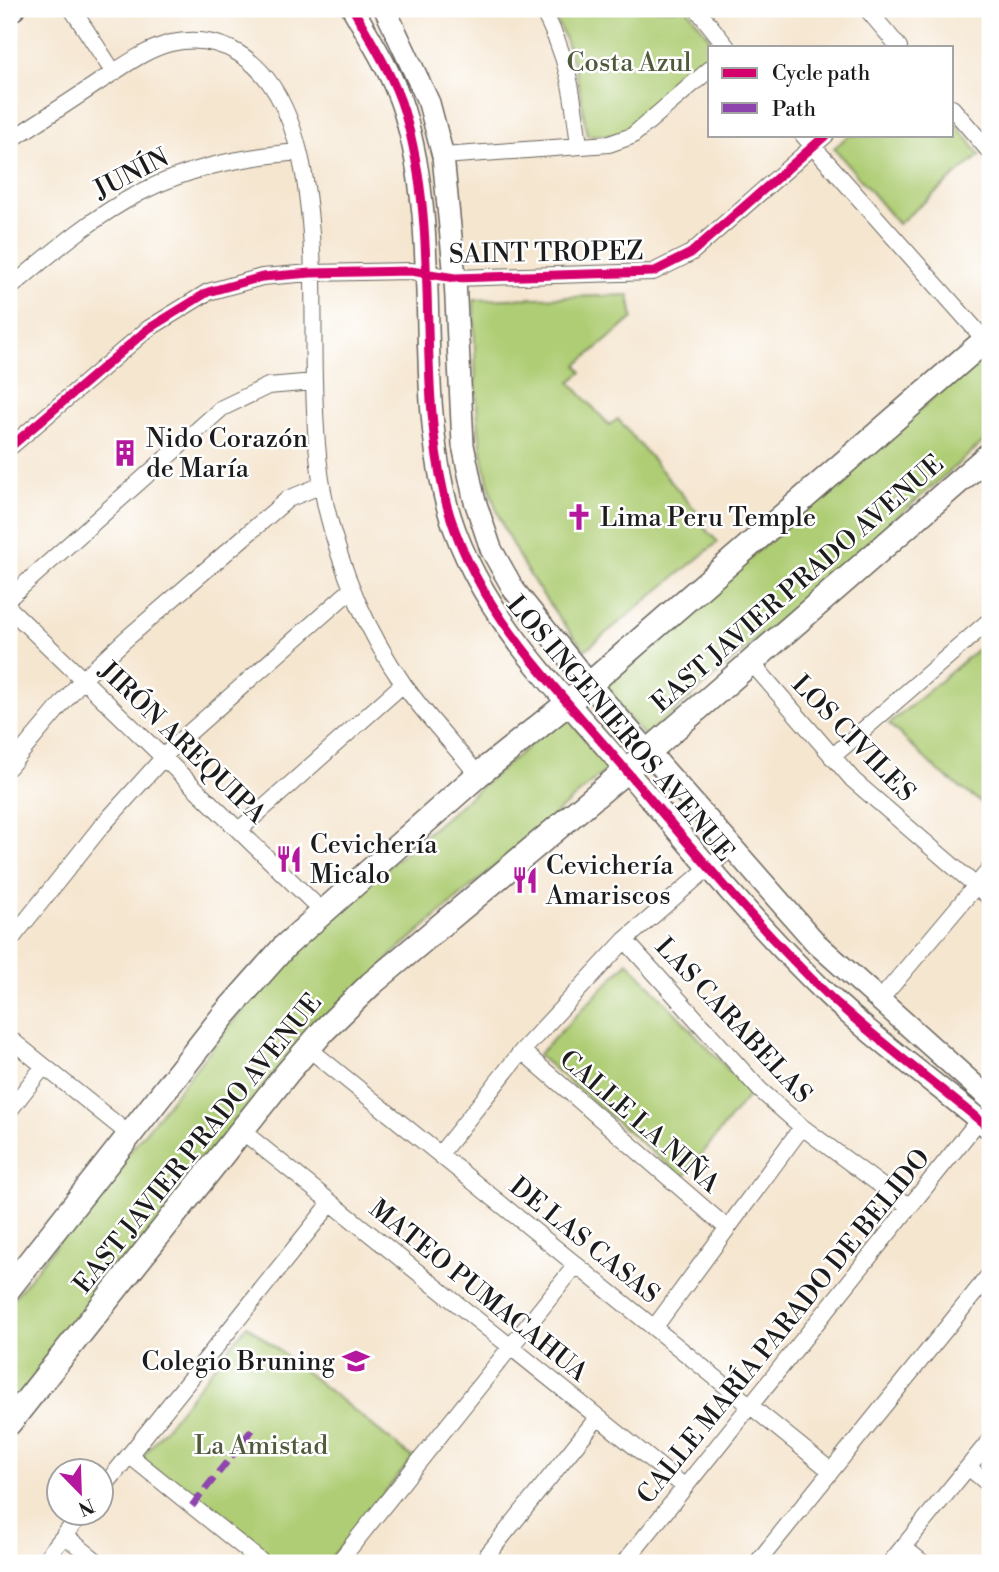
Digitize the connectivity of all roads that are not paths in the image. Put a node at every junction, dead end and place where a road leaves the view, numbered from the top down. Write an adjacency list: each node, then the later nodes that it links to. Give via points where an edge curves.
1 (14, 9): 8 (street)
2 (72, 9): 12 (street)
3 (353, 9): 21 (street, LOS INGENIEROS AVENUE, via 386,66 404,109 417,162)
4 (385, 9): 19 (street, LOS INGENIEROS AVENUE, via 429,103)
5 (542, 9): 16 (street, via 559,40 572,82)
6 (697, 9): 9 (street)
7 (867, 9): 10 (street)
8 (9, 12)
9 (726, 46)
10 (899, 46)
11 (708, 71): 16 (street, via 632,136 609,144)
12 (114, 73): 15 (street); 17 (street, via 174,42 208,42 231,50 250,62 267,82 287,117)
13 (954, 110): 18 (street)
14 (814, 138): 22 (street, SAINT TROPEZ, via 691,253 653,272); 24 (street)
15 (9, 141)
16 (579, 146): 19 (street)
17 (299, 152): 20 (street, via 309,202); 23 (street, JUNÍN, via 216,162 150,186 102,214)
18 (990, 152)
19 (443, 156): 22 (street, LOS INGENIEROS AVENUE)
20 (311, 273): 21 (street, SAINT TROPEZ); 25 (street); 26 (street, SAINT TROPEZ, via 242,281 181,306)
21 (428, 273): 22 (street, SAINT TROPEZ); 37 (street, LOS INGENIEROS AVENUE, via 434,430 445,500 488,603)
22 (455, 278): 36 (street, LOS INGENIEROS AVENUE, via 463,445 474,498 491,549 514,590)
23 (9, 289)
24 (988, 338): 36 (main road)
25 (314, 382): 28 (street); 30 (street, via 268,386 222,408)
26 (10, 444)
27 (990, 454): 33 (main road, EAST JAVIER PRADO AVENUE)
28 (321, 485): 29 (street); 34 (street, via 288,499)
29 (352, 589): 35 (street); 39 (street)
30 (9, 598)
31 (9, 608): 34 (street, JIRÓN AREQUIPA)
32 (990, 620): 40 (street)
33 (751, 662): 38 (main road, EAST JAVIER PRADO AVENUE); 40 (street, LOS CIVILES)
34 (82, 680): 39 (street, JIRÓN AREQUIPA); 41 (street)
35 (403, 684): 43 (street); 44 (street)
36 (590, 685): 37 (main road); 38 (street, LOS INGENIEROS AVENUE)
37 (568, 704): 42 (street, LOS INGENIEROS AVENUE); 43 (main road)
38 (649, 752): 42 (main road, EAST JAVIER PRADO AVENUE); 45 (street, LOS INGENIEROS AVENUE)
39 (163, 757): 44 (street, JIRÓN AREQUIPA); 52 (street)
40 (832, 757): 48 (street, LOS CIVILES, via 865,792)
41 (10, 762)
42 (626, 770): 46 (street, LOS INGENIEROS AVENUE); 55 (main road, EAST JAVIER PRADO AVENUE, via 370,984)
43 (478, 775): 50 (main road)
44 (239, 830): 50 (street, JIRÓN AREQUIPA)
45 (731, 848): 46 (street); 53 (street, LOS INGENIEROS AVENUE, via 828,955)
46 (710, 866): 51 (street); 60 (street, LOS INGENIEROS AVENUE, via 828,995)
47 (990, 869): 48 (street)
48 (976, 886): 49 (street, LOS CIVILES); 53 (street)
49 (990, 898)
50 (322, 911): 63 (main road, via 242,993)
51 (625, 940): 56 (street); 61 (street, LAS CARABELAS, via 760,1090)
52 (9, 942)
53 (879, 1001): 58 (street, LOS INGENIEROS AVENUE)
54 (9, 1038): 57 (street)
55 (308, 1048): 62 (main road, EAST JAVIER PRADO AVENUE); 64 (street, DE LAS CASAS)
56 (522, 1051): 64 (street); 67 (street, CALLE LA NIÑA)
57 (44, 1066): 59 (street); 63 (street)
58 (990, 1099)
59 (9, 1111)
60 (985, 1124): 66 (street, CALLE MARÍA PARADO DE BELIDO)
61 (802, 1126): 66 (street, LAS CARABELAS); 67 (street)
62 (242, 1131): 65 (street, MATEO PUMACAHUA); 75 (main road, EAST JAVIER PRADO AVENUE)
63 (130, 1135): 70 (main road)
64 (440, 1154): 68 (street, DE LAS CASAS)
65 (331, 1203): 72 (street, MATEO PUMACAHUA); 77 (street)
66 (910, 1207): 73 (street, CALLE MARÍA PARADO DE BELIDO)
67 (727, 1228): 71 (street)
68 (576, 1265): 71 (street, DE LAS CASAS); 72 (street)
69 (990, 1274): 80 (street)
70 (9, 1288)
71 (654, 1328): 73 (street, DE LAS CASAS)
72 (511, 1347): 74 (street, MATEO PUMACAHUA); 90 (street)
73 (750, 1406): 80 (street, DE LAS CASAS); 82 (street, CALLE MARÍA PARADO DE BELIDO)
74 (598, 1417): 82 (street, MATEO PUMACAHUA); 91 (street)
75 (9, 1423)
76 (990, 1440): 78 (street)
77 (129, 1455): 79 (street); 89 (street)
78 (968, 1467): 81 (street); 85 (street)
79 (116, 1471)
80 (831, 1471): 86 (street)
81 (990, 1485)
82 (685, 1487): 92 (street, CALLE MARÍA PARADO DE BELIDO)
83 (72, 1526): 84 (street)
84 (64, 1535): 87 (street); 88 (street)
85 (903, 1547): 93 (street); 94 (street)
86 (766, 1560)
87 (42, 1563)
88 (99, 1563)
89 (263, 1563)
90 (338, 1563)
91 (481, 1563)
92 (624, 1563)
93 (890, 1563)
94 (923, 1563)

